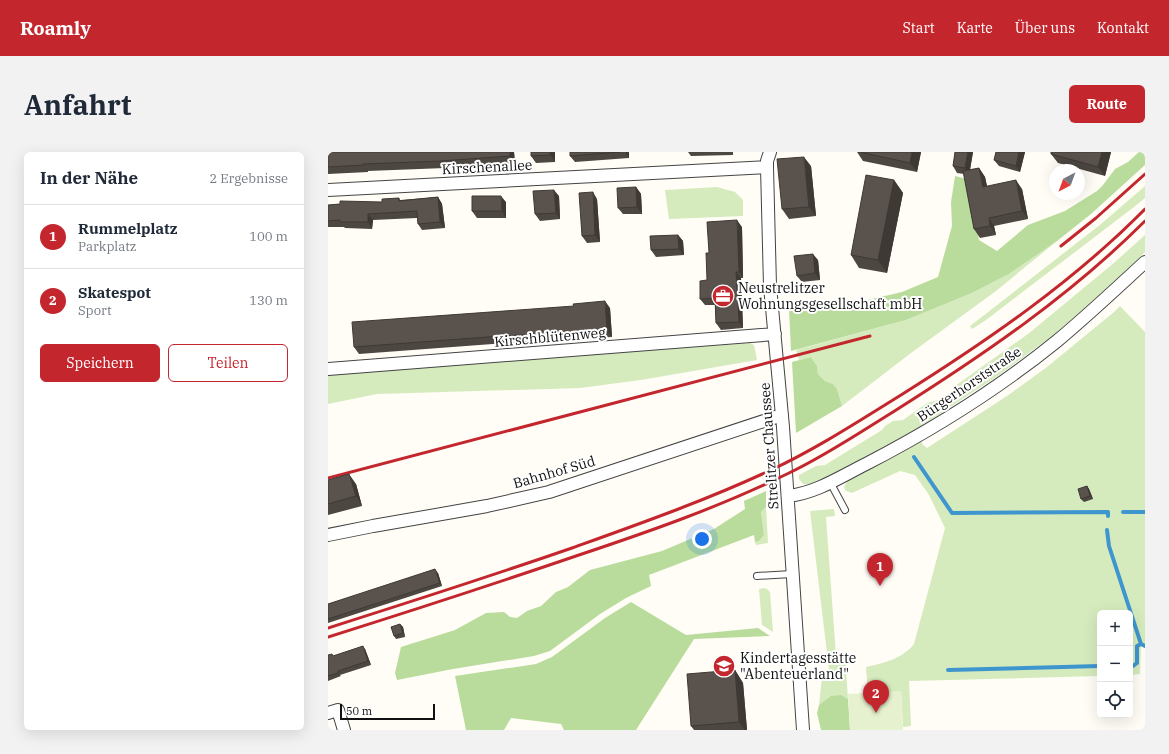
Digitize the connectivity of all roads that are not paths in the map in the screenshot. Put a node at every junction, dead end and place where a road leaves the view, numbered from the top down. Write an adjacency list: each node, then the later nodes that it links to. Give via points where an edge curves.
1 (767, 158): 2 (street, Kirschenallee); 4 (street, Strelitzer Chaussee, via 770,286)
2 (328, 190)
3 (1145, 262): 7 (street, Bürgerhorststraße, via 1056,342 1003,381 906,444)
4 (775, 334): 5 (street, Kirschblütenweg); 6 (street, Strelitzer Chaussee)
5 (328, 369)
6 (782, 416): 8 (street, Strelitzer Chaussee); 10 (street, Bahnhof Süd, via 549,492)
7 (830, 482): 8 (street, Bürgerhorststraße, via 812,491); 9 (lane)
8 (788, 496): 11 (street, Strelitzer Chaussee)
9 (845, 510)
10 (328, 535)
11 (792, 574): 12 (lane); 15 (street, Strelitzer Chaussee)
12 (757, 576)
13 (328, 713): 14 (street, via 338,710)
14 (344, 730)
15 (803, 730)

